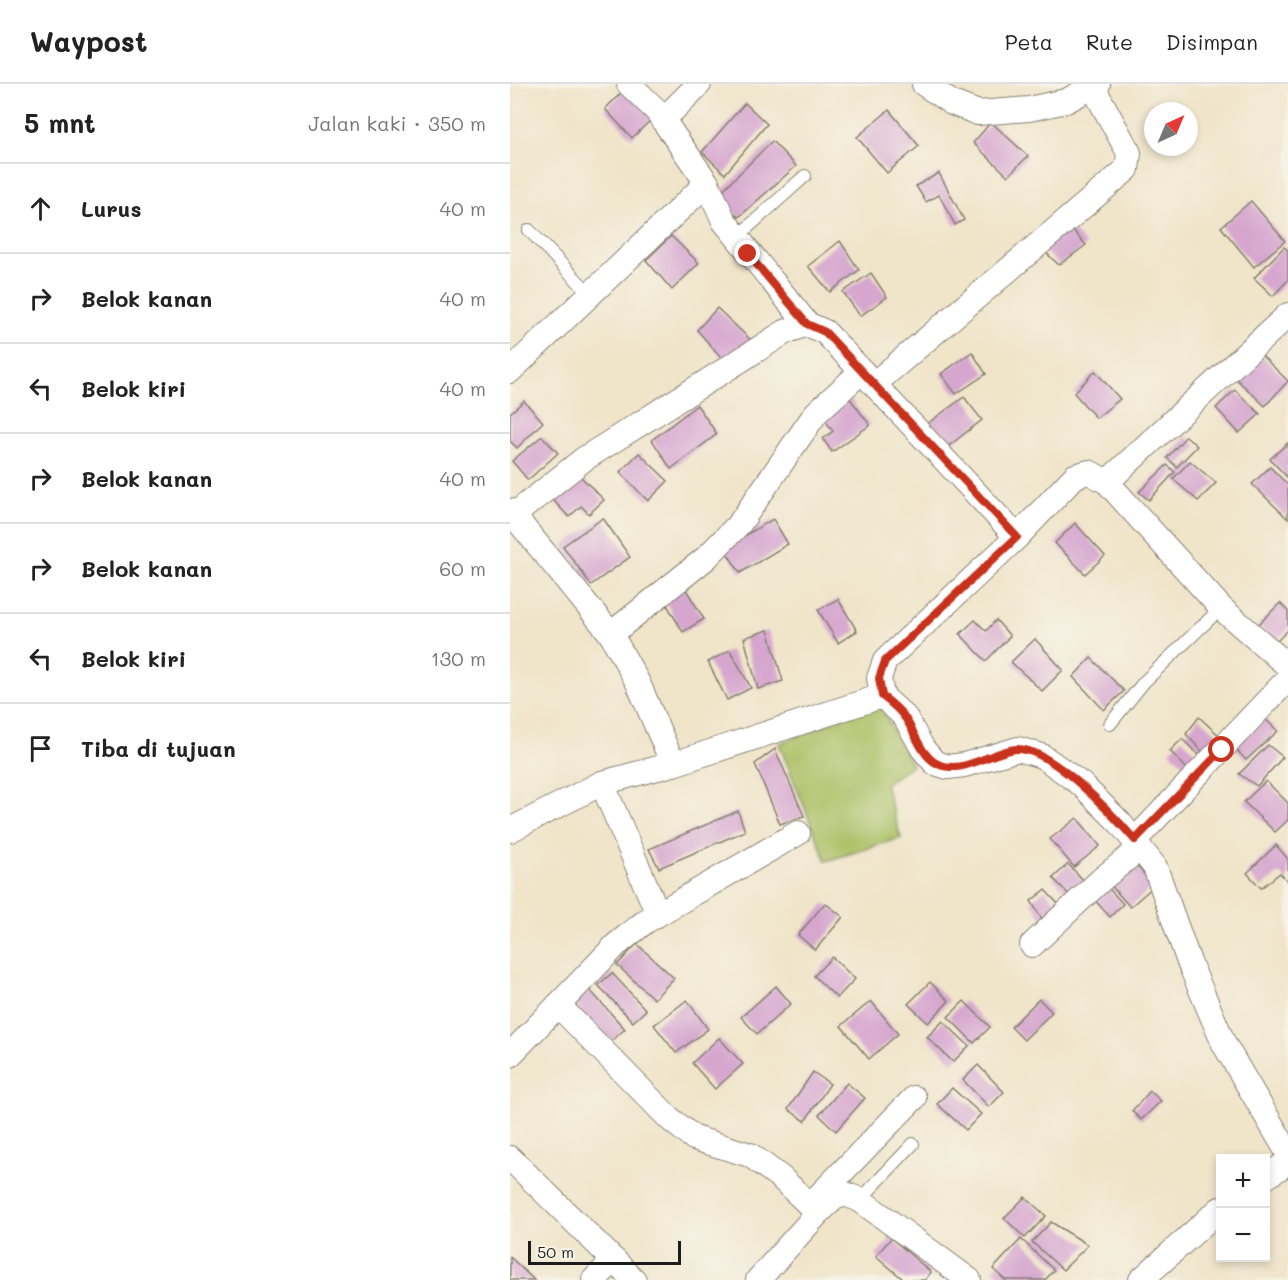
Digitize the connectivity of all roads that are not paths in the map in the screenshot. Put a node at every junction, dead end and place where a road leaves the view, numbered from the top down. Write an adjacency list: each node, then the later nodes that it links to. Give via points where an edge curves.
1 (629, 84): 5 (street)
2 (699, 84): 5 (street)
3 (924, 84): 4 (street, via 952,103 978,113 1066,101)
4 (1095, 85): 14 (street, via 1129,153 1127,169)
5 (663, 120): 7 (street)
6 (805, 176): 9 (lane)
7 (707, 183): 9 (street); 10 (street)
8 (529, 230): 10 (lane)
9 (736, 238): 12 (street)
10 (590, 294): 13 (street)
11 (1288, 315): 15 (street)
12 (807, 324): 14 (street, via 825,332); 16 (street, via 785,332 584,459)
13 (510, 371)
14 (868, 378): 17 (street); 19 (street, via 816,413 740,523 706,558)
15 (1107, 482): 17 (street, via 1089,472 1075,476); 18 (street)
16 (511, 515): 19 (street)
17 (1017, 537): 22 (street, via 885,661 879,678)
18 (1221, 608): 20 (street); 23 (lane, via 1144,682)
19 (611, 634): 24 (street, via 638,683)
20 (1288, 666)
21 (1288, 679): 28 (street)
22 (882, 696): 24 (street); 28 (street, via 905,717 935,763 948,767 964,765 1018,749 1042,756 1081,784)
23 (1110, 724)
24 (673, 764): 25 (street)
25 (602, 783): 26 (street); 29 (street)
26 (511, 827)
27 (798, 832): 29 (street)
28 (1137, 844): 30 (street); 35 (street, via 1155,867 1224,1044)
29 (658, 914): 31 (street, via 616,945)
30 (1032, 945)
31 (558, 1005): 32 (street); 40 (street, via 670,1119 694,1138 750,1155)
32 (510, 1055)
33 (914, 1098): 40 (street)
34 (913, 1144): 39 (lane)
35 (1288, 1153)
36 (510, 1158): 42 (street)
37 (1288, 1162): 38 (street)
38 (1270, 1174)
39 (860, 1200): 40 (street, via 845,1194); 46 (street)
40 (814, 1209): 45 (street)
41 (1216, 1213): 47 (street)
42 (614, 1260): 43 (street); 44 (street)
43 (594, 1280)
44 (634, 1280)
45 (758, 1280)
46 (969, 1280)
47 (1141, 1280)

